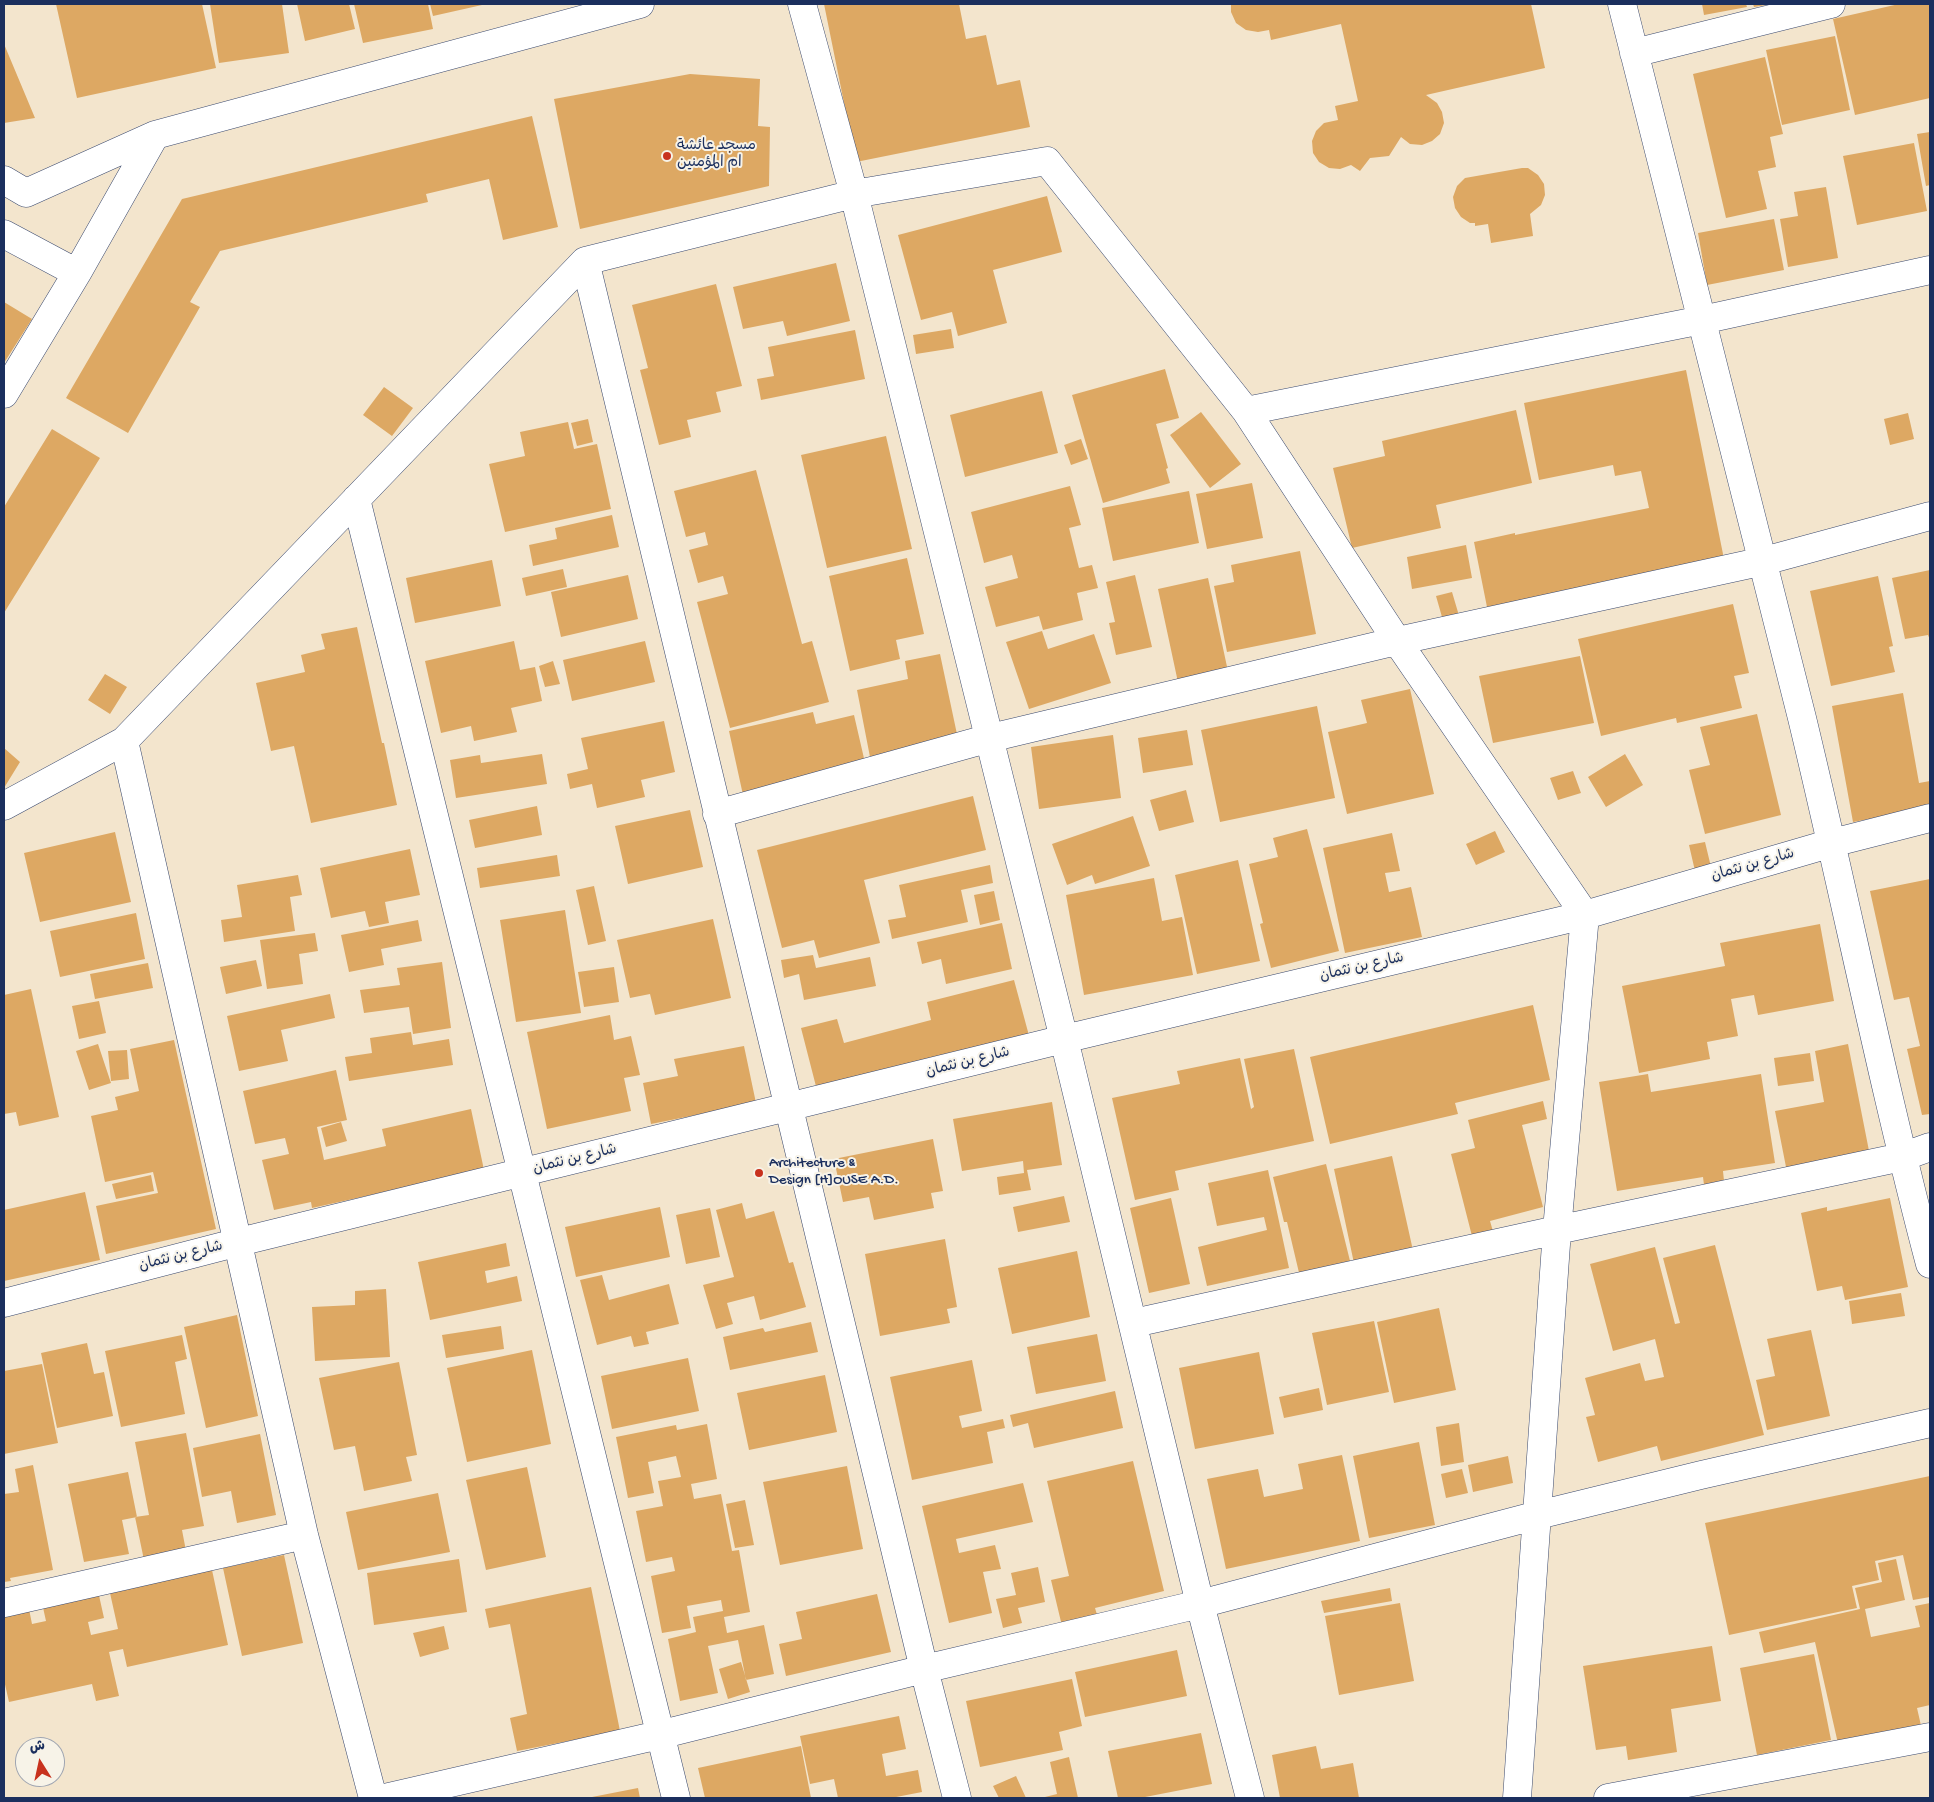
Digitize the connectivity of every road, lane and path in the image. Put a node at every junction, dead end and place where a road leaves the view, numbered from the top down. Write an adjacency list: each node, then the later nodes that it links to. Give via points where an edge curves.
1 (640, 4): 6 (street)
2 (802, 4): 8 (street)
3 (1622, 4): 5 (street)
4 (1831, 4): 5 (street)
5 (1634, 53): 13 (street)
6 (155, 136): 7 (street, via 26,193); 12 (street)
7 (4, 180)
8 (854, 194): 10 (street); 15 (street, via 1047,161); 20 (street)
9 (4, 234): 12 (street)
10 (585, 261): 16 (street); 23 (street)
11 (1930, 270): 13 (street)
12 (77, 272): 14 (street)
13 (1702, 320): 15 (street); 18 (street)
14 (4, 394)
15 (1246, 411): 19 (street)
16 (356, 499): 21 (street); 31 (street)
17 (1930, 516): 18 (street)
18 (1764, 561): 19 (street); 25 (street)
19 (1397, 641): 20 (street); 26 (street)
20 (990, 738): 23 (street); 27 (street)
21 (124, 741): 22 (street); 33 (street)
22 (4, 806)
23 (717, 814): 28 (street)
24 (1930, 818): 25 (street, شارع بن نثمان)
25 (1832, 843): 26 (street, شارع بن نثمان); 30 (street)
26 (1585, 915): 27 (street, شارع بن نثمان); 32 (street)
27 (1064, 1039): 28 (street, شارع بن نثمان); 36 (street)
28 (789, 1107): 31 (street, شارع بن نثمان); 42 (street)
29 (1930, 1147): 30 (street)
30 (1902, 1157): 32 (street); 34 (street)
31 (522, 1174): 33 (street, شارع بن نثمان); 43 (street)
32 (1557, 1230): 36 (street); 38 (street)
33 (239, 1242): 35 (street, شارع بن نثمان); 39 (street)
34 (1930, 1264)
35 (4, 1302)
36 (1134, 1323): 41 (street)
37 (1930, 1423): 38 (street)
38 (1538, 1515): 41 (street); 50 (street)
39 (304, 1535): 40 (street); 45 (street)
40 (4, 1603)
41 (1200, 1604): 42 (street); 49 (street)
42 (924, 1669): 43 (street); 48 (street)
43 (660, 1735): 46 (street); 47 (street)
44 (1930, 1737): 51 (street)
45 (373, 1798)
46 (385, 1798)
47 (676, 1798)
48 (957, 1798)
49 (1250, 1798)
50 (1517, 1798)
51 (1608, 1798)

